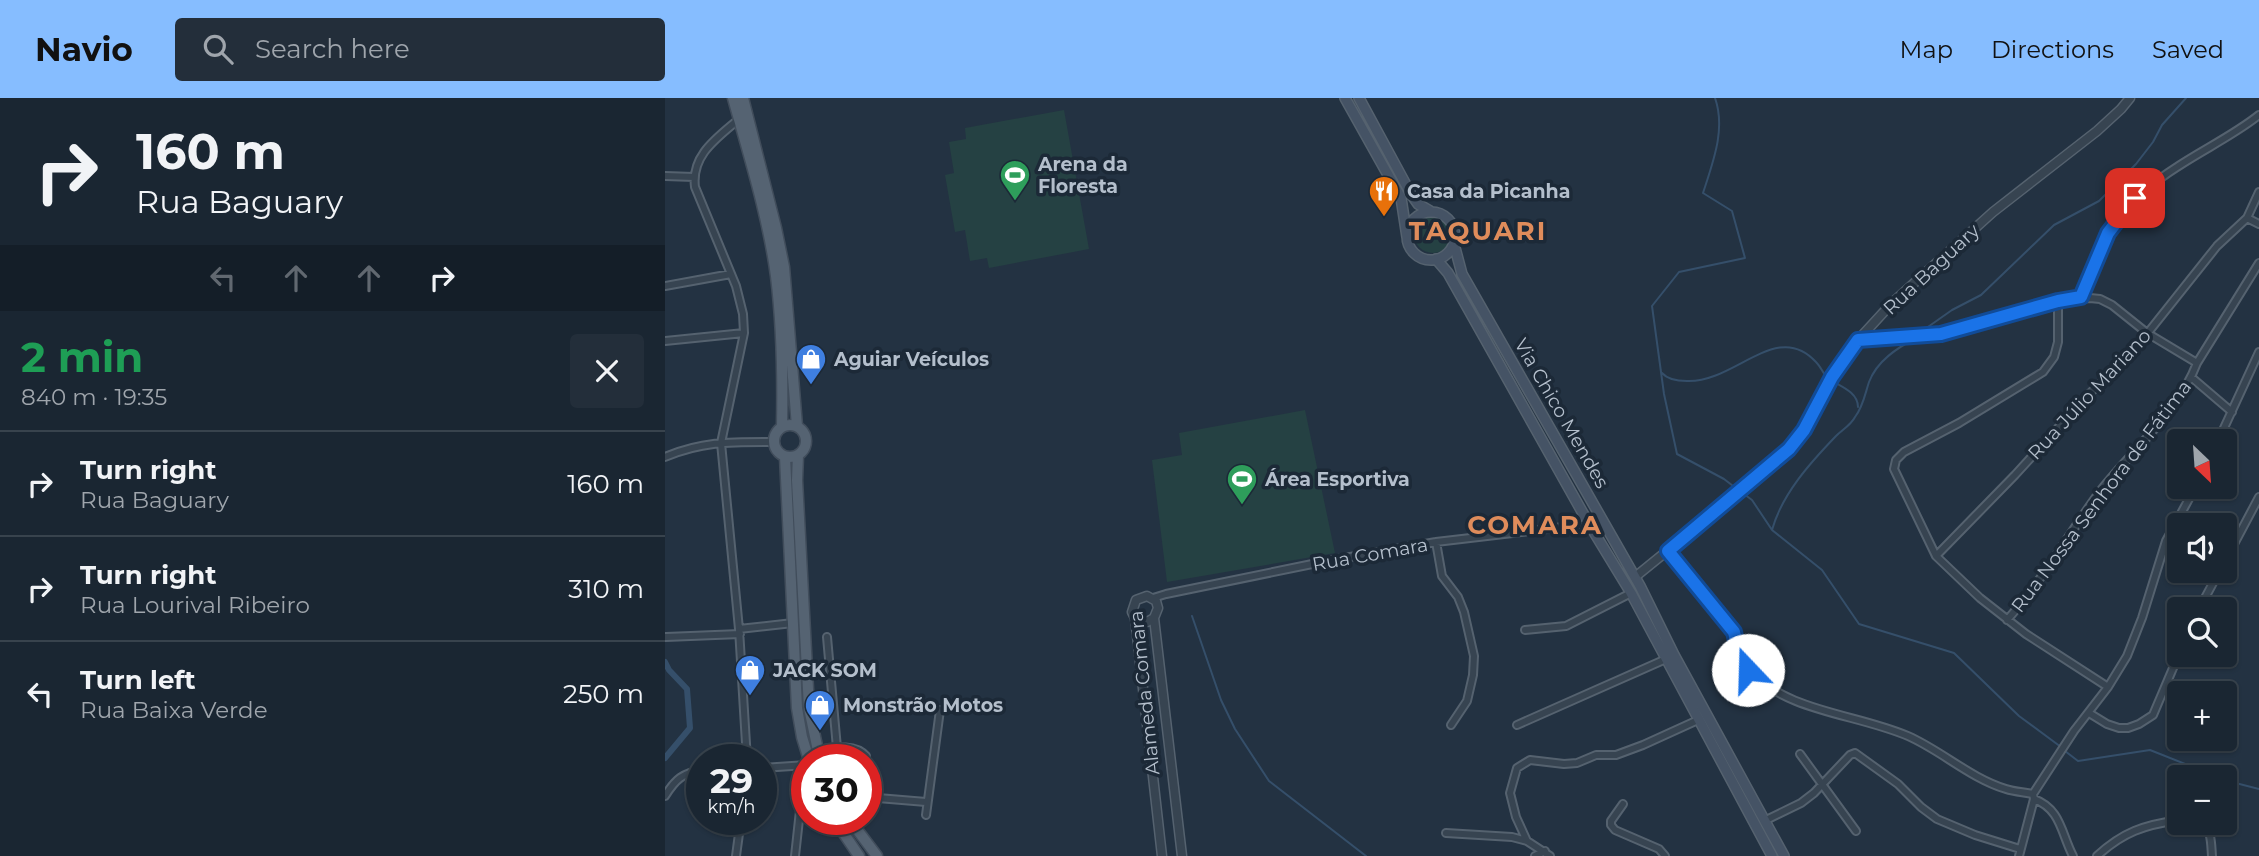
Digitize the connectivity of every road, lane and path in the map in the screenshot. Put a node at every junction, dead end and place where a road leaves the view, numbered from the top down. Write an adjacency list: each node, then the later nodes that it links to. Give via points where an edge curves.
1 (733, 98): 7 (main road)
2 (743, 98): 31 (main road, via 784,267)
3 (1345, 98): 14 (main road, via 1401,198)
4 (1359, 98): 11 (main road, via 1411,194)
5 (2130, 98): 24 (street, Rua Baguary, via 2097,131 1993,212)
6 (2259, 115): 20 (street, via 2135,198 2108,233)
7 (739, 119): 9 (street, via 701,155); 30 (main road, via 776,274)
8 (665, 176): 9 (street)
9 (694, 177): 18 (street)
10 (2259, 192): 12 (street, Rua Júlio Mariano)
11 (1430, 211): 14 (main road, via 1412,221); 15 (main road, via 1448,217 1454,225)
12 (2246, 218): 13 (street); 23 (street, Rua Júlio Mariano, via 2217,246)
13 (2259, 224)
14 (1407, 237): 16 (main road, via 1417,255)
15 (1454, 244): 16 (main road); 45 (main road, Via Chico Mendes, via 1462,274)
16 (1436, 259): 40 (main road, Via Chico Mendes)
17 (2259, 263): 27 (street, Rua Nossa Senhora de Fátima)
18 (731, 274): 19 (street); 22 (street)
19 (665, 286)
20 (2081, 297): 21 (street); 23 (street, via 2112,305)
21 (2058, 301): 24 (street, via 1941,334); 44 (street, via 2058,341 2043,372 1898,457 1893,470)
22 (744, 333): 25 (street); 34 (street)
23 (2147, 333): 27 (street); 44 (street, Rua Júlio Mariano)
24 (1858, 340): 43 (street, Rua Baguary, via 1789,449)
25 (665, 341)
26 (2259, 352): 29 (street)
27 (2197, 363): 28 (street, Rua Nossa Senhora de Fátima)
28 (2191, 377): 29 (street); 50 (street, Rua Nossa Senhora de Fátima)
29 (2232, 412): 32 (street)
30 (782, 426): 31 (main road); 33 (main road)
31 (797, 426): 35 (main road, via 806,438)
32 (2224, 429)
33 (773, 442): 34 (street); 37 (main road)
34 (721, 443): 36 (street); 53 (street)
35 (798, 455): 37 (main road); 66 (main road, via 809,708)
36 (665, 457)
37 (785, 457): 51 (main road)
38 (2259, 496): 41 (street)
39 (2189, 499): 58 (street, via 2166,541 2131,646)
40 (1589, 524): 42 (street, Rua Comara); 46 (main road, Via Chico Mendes)
41 (2237, 539)
42 (1436, 542): 47 (street, Rua Comara); 63 (street, via 1442,576 1461,605 1474,656 1467,701)
43 (1668, 551): 45 (street, Rua Baguary); 72 (street, via 1734,632 1741,663 1769,685 1810,708 1910,737 1966,770)
44 (1936, 556): 50 (street)
45 (1635, 577): 77 (main road, Via Chico Mendes)
46 (1631, 593): 52 (street, via 1566,626); 56 (main road, Via Chico Mendes)
47 (1153, 598): 48 (street, Alameda Comara, via 1136,600); 49 (street, Alameda Comara, via 1158,608)
48 (1135, 618): 49 (street, via 1147,622); 93 (street, Alameda Comara)
49 (1154, 618): 94 (street, Alameda Comara)
50 (2007, 620): 58 (street)
51 (793, 623): 53 (street); 65 (main road)
52 (1525, 629)
53 (739, 632): 55 (street); 64 (street)
54 (827, 636): 67 (street)
55 (666, 637)
56 (1666, 659): 61 (main road, Via Chico Mendes); 62 (street)
57 (2173, 667): 60 (street, via 2153,715 2140,724 2119,728)
58 (2108, 687): 60 (street)
59 (940, 710): 74 (street)
60 (2089, 713): 72 (street, via 2047,769)
61 (1698, 720): 86 (street, via 1616,755 1564,764 1523,762 1512,779 1510,793); 97 (main road, Via Chico Mendes)
62 (1517, 725)
63 (1451, 726)
64 (746, 744)
65 (803, 744)
66 (816, 744)
67 (837, 744)
68 (1800, 754): 70 (street)
69 (686, 774): 71 (street)
70 (1822, 785): 77 (street, via 1801,803); 79 (street); 87 (street, via 1855,753 1932,816)
71 (665, 796)
72 (2033, 797): 87 (street); 99 (street, via 2055,814)
73 (882, 798): 74 (street)
74 (926, 802): 76 (street)
75 (1623, 804): 96 (street, via 1611,825)
76 (926, 815)
77 (1764, 821): 98 (main road, Via Chico Mendes)
78 (2167, 823): 100 (street, via 2126,833)
79 (1856, 831)
80 (1446, 833): 86 (street)
81 (739, 835): 90 (street)
82 (798, 835): 91 (street)
83 (843, 835): 88 (main road)
84 (863, 835): 92 (main road)
85 (2209, 835): 101 (street)
86 (1527, 841): 89 (street)
87 (2020, 852)
88 (854, 853)
89 (1548, 854): 95 (street)
90 (736, 856)
91 (795, 856)
92 (877, 856)
93 (1162, 856)
94 (1182, 856)
95 (1535, 856)
96 (1665, 856)
97 (1772, 856)
98 (1784, 856)
99 (2073, 856)
100 (2097, 856)
101 (2212, 856)

